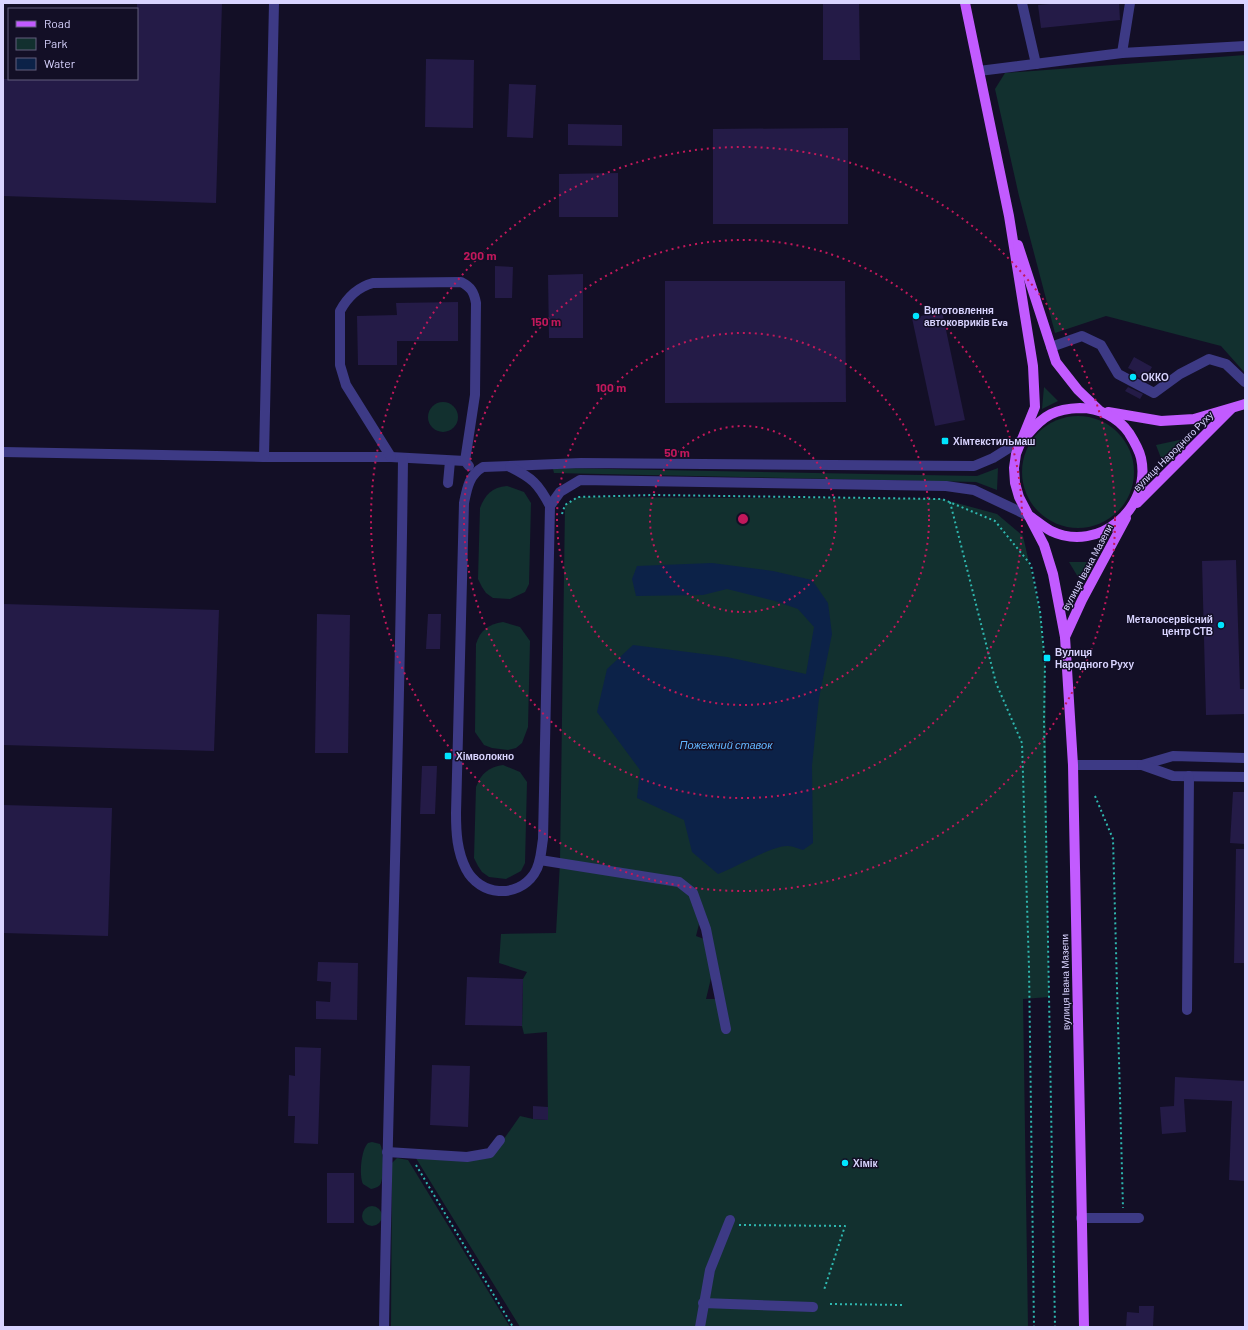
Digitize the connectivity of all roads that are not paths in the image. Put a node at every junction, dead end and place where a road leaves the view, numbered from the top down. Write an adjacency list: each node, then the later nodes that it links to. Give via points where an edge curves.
1 (274, 3): 17 (street)
2 (965, 3): 8 (main road)
3 (1022, 3): 7 (street)
4 (1130, 3): 6 (street)
5 (1245, 46): 6 (street)
6 (1122, 52): 7 (street)
7 (1036, 64): 8 (street)
8 (979, 71): 9 (main road)
9 (1009, 216): 10 (main road); 15 (main road, via 1033,366 1035,407)
10 (1051, 347): 11 (street, via 1082,336 1101,345 1118,374 1154,393 1180,374 1209,359 1226,364); 14 (main road, via 1056,362 1078,390)
11 (1245, 382)
12 (1245, 404): 13 (main road, вулиця Народного Руху)
13 (1231, 409): 14 (main road, вулиця Народного Руху, via 1194,420 1161,421); 26 (main road, вулиця Народного Руху)
14 (1100, 411): 15 (main road, via 1087,408 1065,409 1051,413 1038,422); 26 (main road, via 1116,419 1138,447 1143,472 1140,489)
15 (1022, 440): 22 (street, via 994,458 974,466 581,463); 27 (main road, via 1016,454 1015,483)
16 (3, 452): 17 (street)
17 (264, 457): 18 (street)
18 (391, 457): 19 (street); 21 (street, via 346,385 340,365 340,311 344,303 361,286 373,283 461,282 470,287 476,303 476,395)
19 (403, 458): 20 (street); 38 (street, via 401,647)
20 (450, 461): 21 (street); 24 (street)
21 (465, 461): 23 (street)
22 (509, 466): 23 (street, via 483,467); 25 (street, via 531,477 543,491)
23 (474, 472): 34 (street, via 467,485 464,502 456,837 460,856 467,871 476,883 491,890 518,889 528,883)
24 (448, 483)
25 (550, 506): 27 (street, via 560,492 580,480 946,486 974,490); 34 (street, via 543,839)
26 (1131, 509): 27 (main road, via 1111,528 1090,536 1078,537 1052,531); 28 (main road, вулиця Івана Мазепи)
27 (1031, 517): 28 (main road, вулиця Івана Мазепи, via 1044,545 1053,574)
28 (1065, 637): 30 (main road, вулиця Івана Мазепи)
29 (1245, 758): 31 (street, via 1173,756)
30 (1073, 765): 31 (street); 39 (main road, вулиця Івана Мазепи)
31 (1142, 765): 32 (street, via 1173,776)
32 (1189, 776): 33 (street); 35 (street)
33 (1245, 777)
34 (540, 860): 36 (street, via 679,882 693,892 706,929)
35 (1187, 1010)
36 (726, 1029)
37 (500, 1140): 38 (street, via 490,1153 467,1157)
38 (387, 1152): 44 (street)
39 (1082, 1218): 40 (street); 46 (main road, вулиця Івана Мазепи)
40 (1139, 1218)
41 (729, 1222): 42 (street, via 710,1270)
42 (703, 1303): 43 (street); 45 (street)
43 (813, 1307)
44 (384, 1327)
45 (700, 1327)
46 (1084, 1327)

